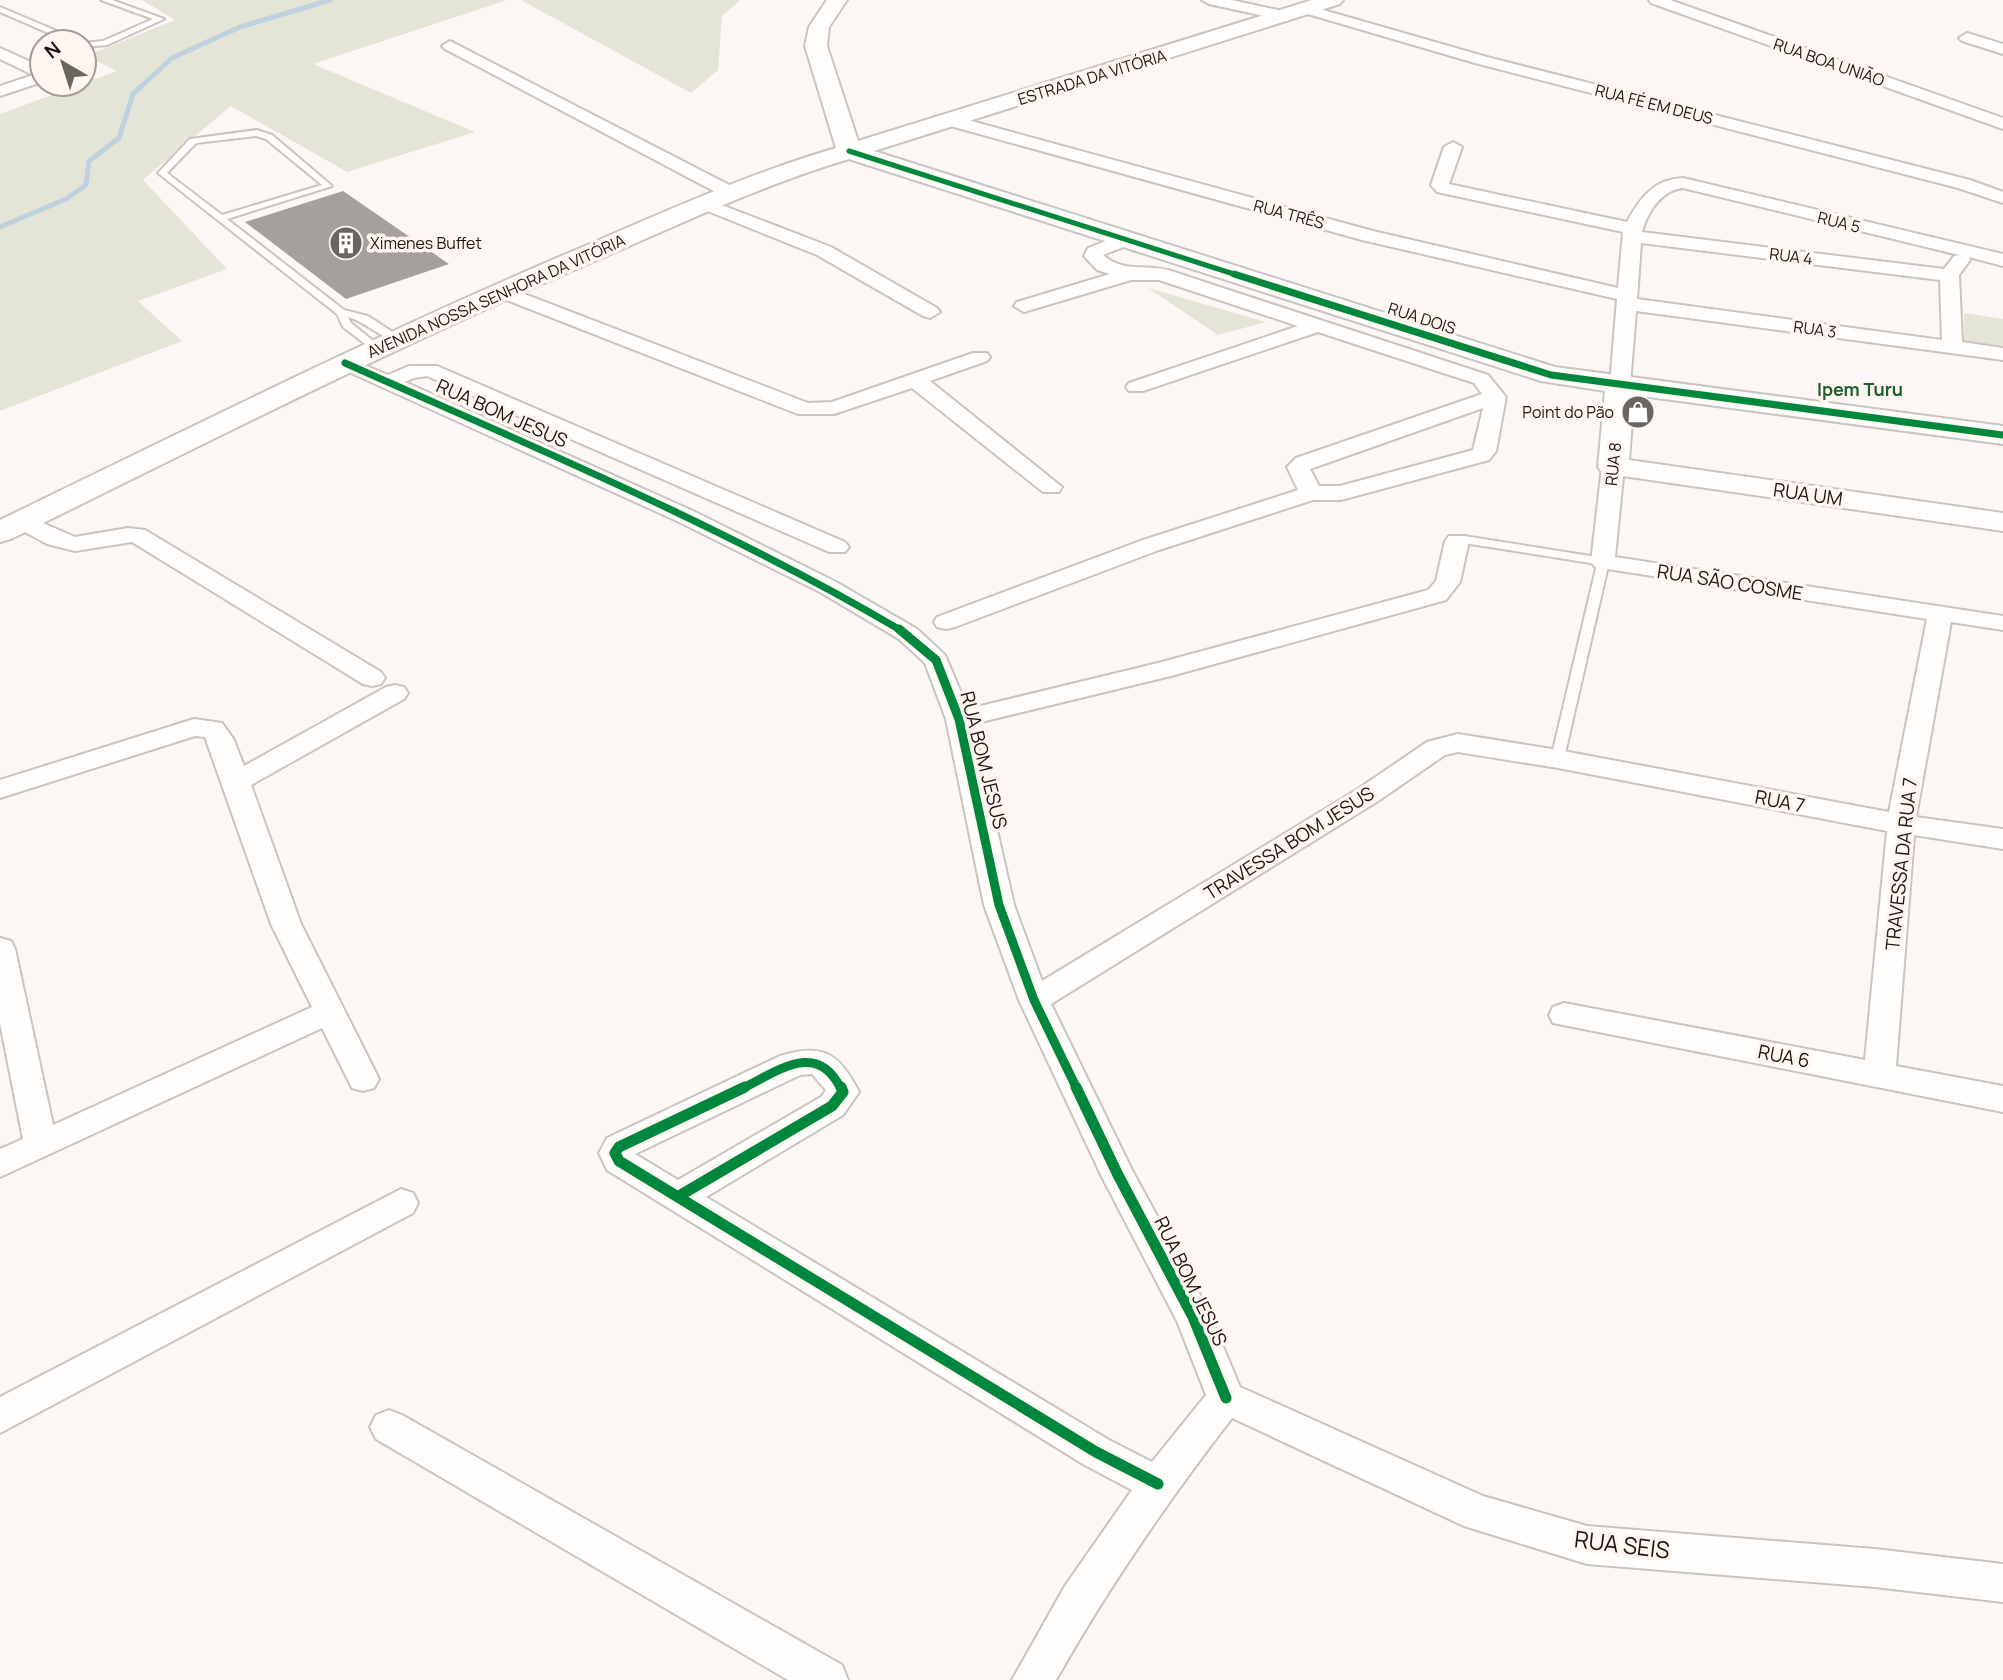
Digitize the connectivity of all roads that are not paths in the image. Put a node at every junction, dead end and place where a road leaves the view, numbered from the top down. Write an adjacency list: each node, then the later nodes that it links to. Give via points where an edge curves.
1 (105, 0): 10 (lane, via 160,19)
2 (837, 0): 19 (main road, via 819,27 816,46)
3 (1209, 0): 7 (street, RUA FÉ EM DEUS)
4 (1333, 0): 7 (main road, ESTRADA DA VITÓRIA)
5 (1656, 0): 18 (street, RUA BOA UNIÃO)
6 (0, 9): 8 (lane)
7 (1297, 12): 17 (main road, ESTRADA DA VITÓRIA); 23 (street, RUA FÉ EM DEUS, via 1964,184)
8 (43, 28)
9 (1967, 38): 12 (street)
10 (98, 44)
11 (450, 46): 22 (street)
12 (2003, 49)
13 (0, 53): 14 (street)
14 (28, 68)
15 (28, 80): 16 (street)
16 (0, 90)
17 (953, 121): 19 (main road, ESTRADA DA VITÓRIA, via 878,143); 33 (street, RUA TRÊS, via 1369,236)
18 (2003, 124)
19 (848, 144): 22 (main road, AVENIDA NOSSA SENHORA DA VITÓRIA); 27 (main road, RUA DOIS)
20 (1453, 147): 26 (street, RUA 4, via 1443,188)
21 (1675, 183): 26 (street, RUA 8, via 1655,193); 28 (street, RUA 5)
22 (731, 194): 24 (main road, AVENIDA NOSSA SENHORA DA VITÓRIA)
23 (2003, 198)
24 (706, 204): 32 (main road, AVENIDA NOSSA SENHORA DA VITÓRIA); 36 (street, via 824,251)
25 (222, 218): 25 (lane, via 162,173 187,146 202,138 243,133 269,137 328,186); 35 (lane)
26 (1633, 233): 31 (street, RUA 4); 33 (street, RUA 8)
27 (1142, 242): 30 (street, via 1124,259 1122,266); 30 (street, via 1100,249 1093,256 1104,266); 45 (main road, RUA DOIS, via 1551,375)
28 (1966, 253): 29 (street, RUA 5); 31 (street)
29 (2003, 260)
30 (1130, 274): 34 (street); 37 (street, via 1169,275)
31 (1949, 275): 39 (street)
32 (501, 291): 38 (main road, AVENIDA NOSSA SENHORA DA VITÓRIA); 43 (street, via 806,409 834,408)
33 (1628, 300): 39 (street, RUA 3); 45 (street, RUA 8)
34 (1024, 306)
35 (341, 312): 38 (lane, via 347,325); 38 (lane, via 364,318)
36 (930, 312)
37 (1320, 325): 46 (street); 47 (street, via 1481,379)
38 (386, 344): 42 (main road, AVENIDA NOSSA SENHORA DA VITÓRIA)
39 (1952, 347): 40 (street, RUA 3)
40 (2003, 354)
41 (980, 358): 43 (street)
42 (345, 363): 44 (street, RUA BOM JESUS); 53 (main road, AVENIDA NOSSA SENHORA DA VITÓRIA)
43 (915, 380): 50 (street)
44 (390, 382): 55 (street, via 409,372 430,370); 62 (street, RUA BOM JESUS, via 697,522 828,587 908,634 936,660)
45 (1620, 385): 48 (main road, RUA DOIS); 49 (main road, RUA 8)
46 (1136, 387)
47 (1495, 397): 51 (street, via 1481,455 1341,493); 51 (street, via 1304,463 1299,472)
48 (2003, 435)
49 (1613, 467): 52 (main road, RUA UM); 56 (street, RUA 8)
50 (1051, 487)
51 (1311, 493): 58 (street, via 1151,545)
52 (2003, 522)
53 (11, 526): 60 (street, via 65,543 137,535)
54 (1457, 541): 56 (lane, RUA SÃO COSME); 62 (street, RUA BOM JESUS, via 1448,583 1437,595 1162,670)
55 (838, 547)
56 (1603, 562): 57 (street, RUA SÃO COSME); 63 (lane, RUA 8)
57 (1940, 613): 59 (street, RUA SÃO COSME); 66 (street, TRAVESSA DA RUA 7)
58 (947, 622)
59 (2003, 623)
60 (372, 678)
61 (395, 693): 64 (street)
62 (959, 719): 69 (street, RUA BOM JESUS, via 999,905)
63 (1558, 759): 66 (street, RUA 7); 69 (street, TRAVESSA BOM JESUS, via 1458,743 1436,748 1368,795)
64 (236, 782): 65 (street, via 213,729 194,727); 70 (street, via 286,924)
65 (0, 789)
66 (1901, 824): 67 (street, RUA 7); 72 (street, TRAVESSA DA RUA 7)
67 (2003, 839)
68 (0, 949): 75 (street)
69 (1034, 1000): 79 (street, RUA BOM JESUS, via 1193,1317)
70 (330, 1012): 73 (street); 75 (street)
71 (1564, 1015): 72 (street, RUA 6)
72 (1880, 1074): 74 (street, RUA 6)
73 (363, 1079)
74 (2003, 1099)
75 (41, 1145): 76 (street)
76 (0, 1164)
77 (679, 1196): 77 (street, via 619,1161 615,1153 619,1147 805,1060 821,1062 835,1076 844,1092 832,1106); 82 (street, via 1096,1452)
78 (401, 1203): 80 (street)
79 (1226, 1398): 82 (street); 83 (street, RUA SEIS, via 1478,1513 1587,1545)
80 (0, 1416)
81 (388, 1427): 84 (street)
82 (1158, 1484): 85 (street, via 1079,1600)
83 (2003, 1583)
84 (827, 1680)
85 (1033, 1680)

